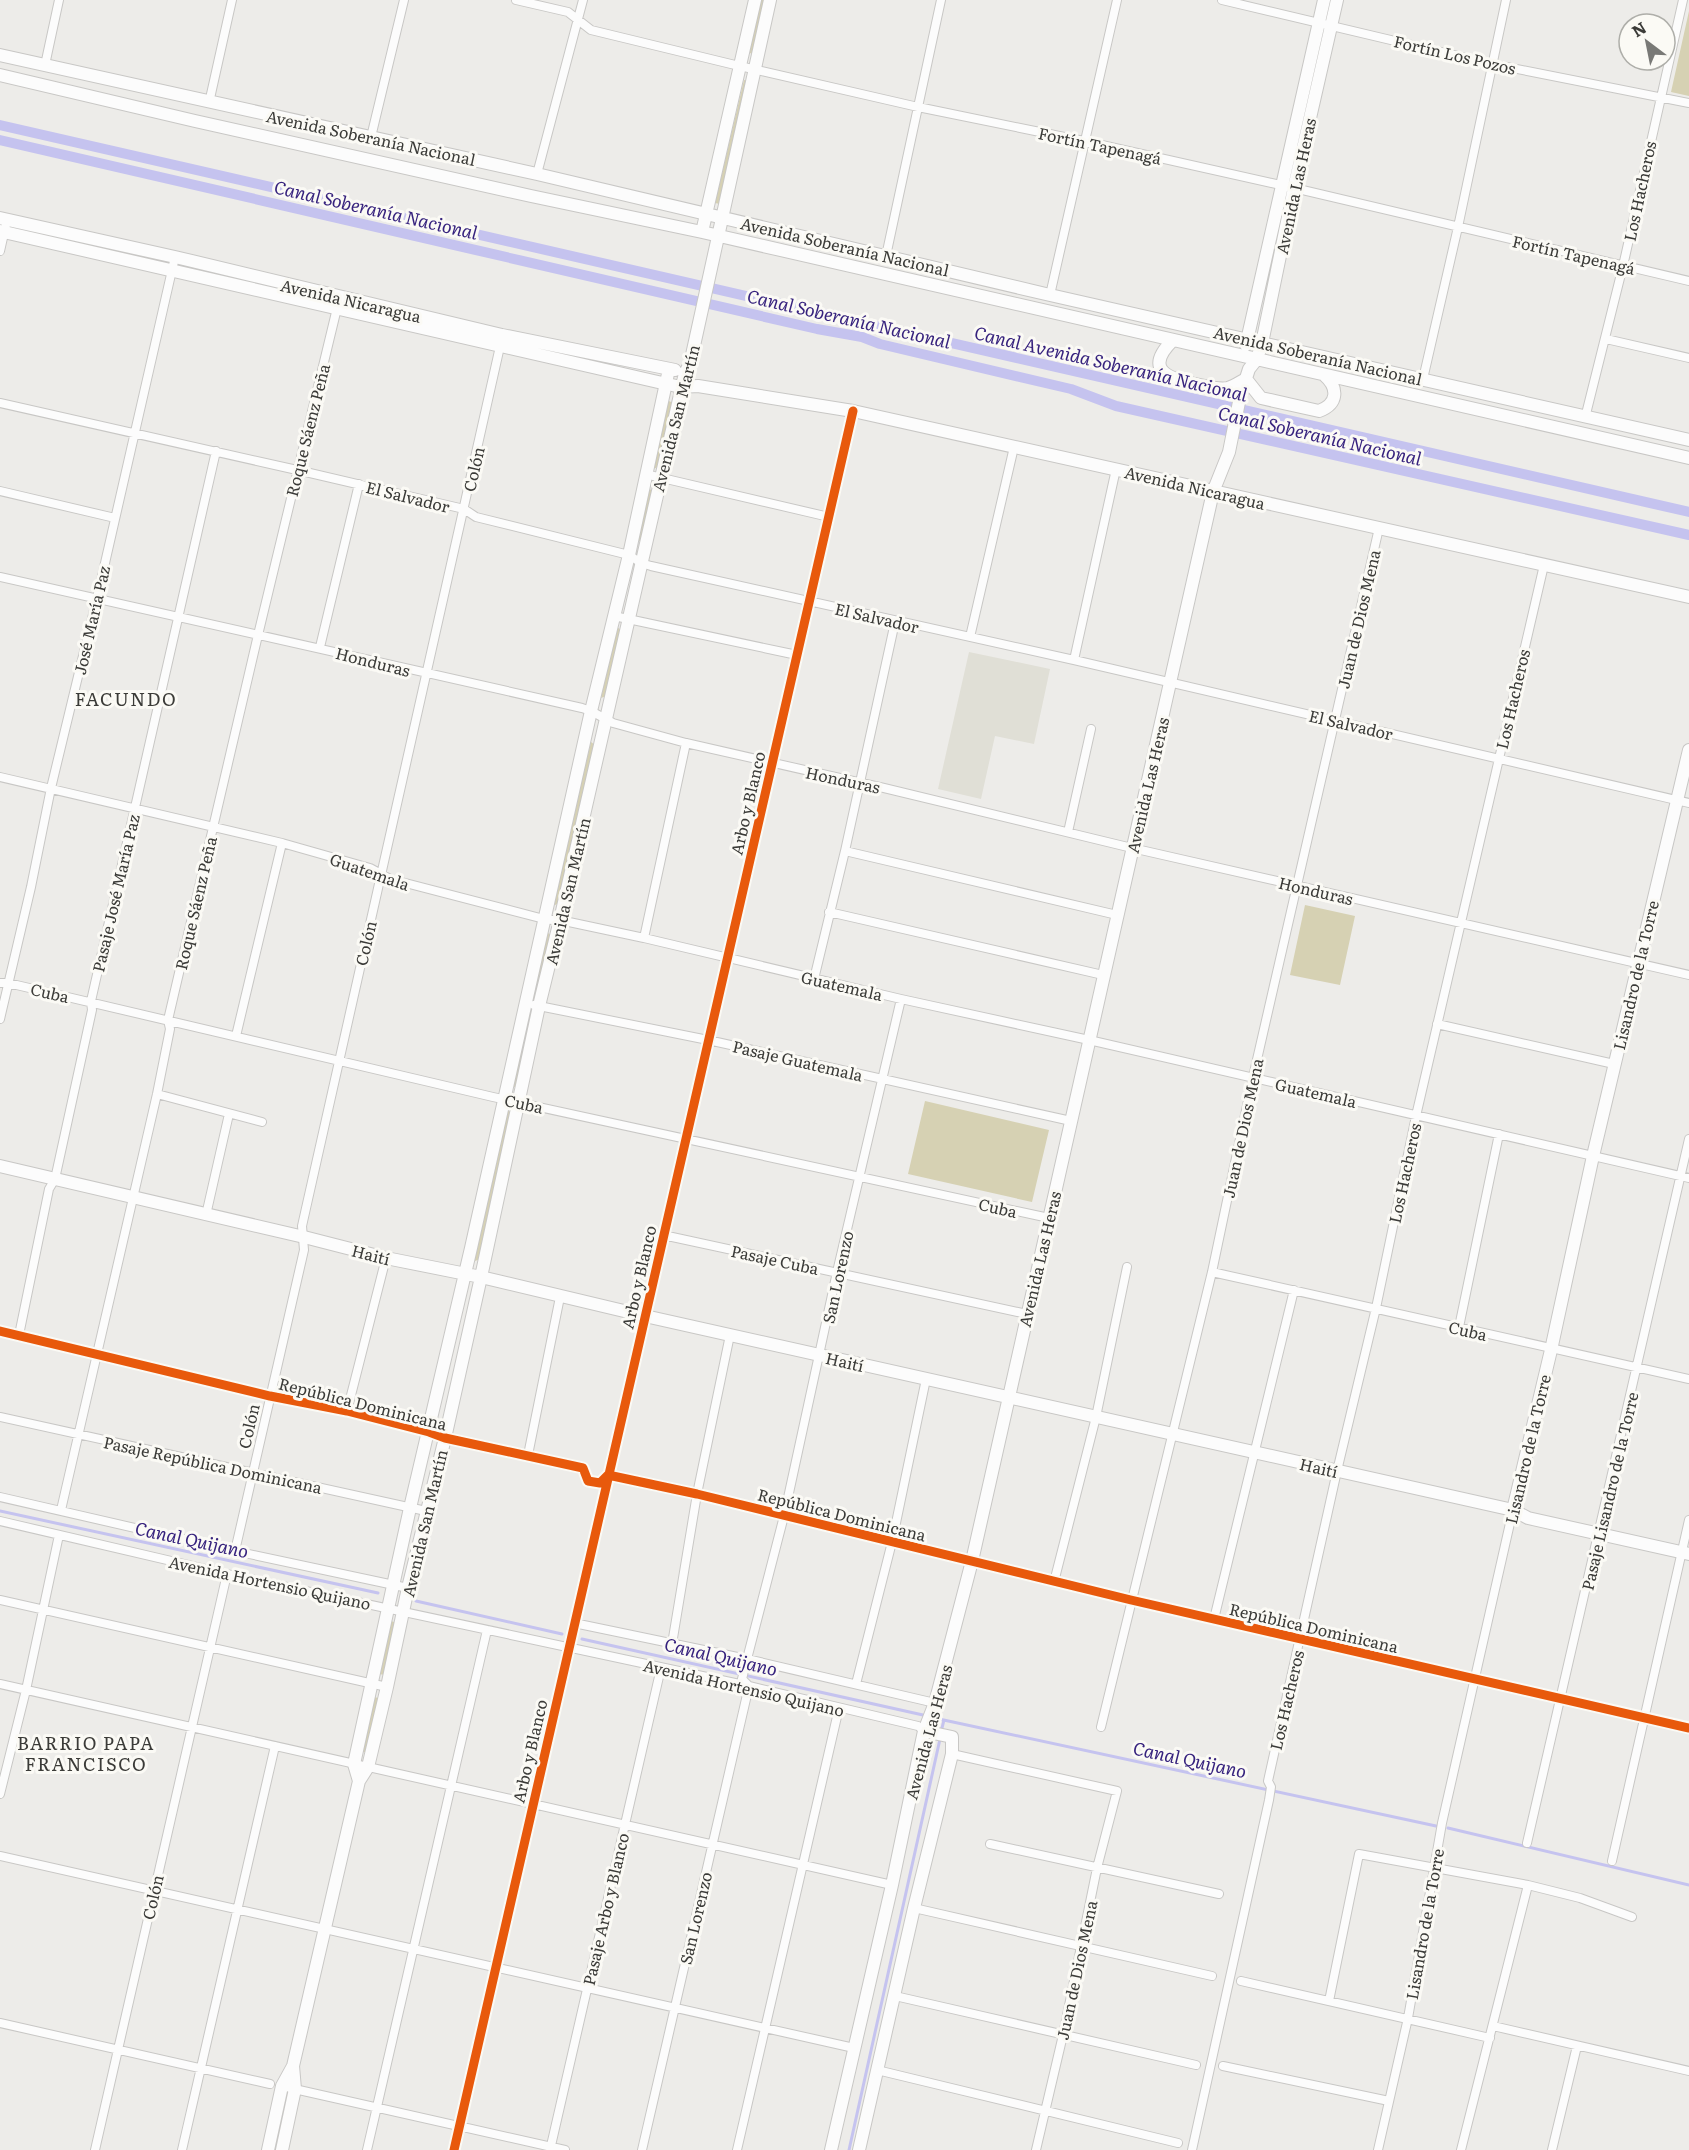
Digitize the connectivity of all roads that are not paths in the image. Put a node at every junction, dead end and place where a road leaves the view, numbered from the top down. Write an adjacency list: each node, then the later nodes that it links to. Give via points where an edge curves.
1 (59, 0): 19 (street)
2 (232, 0): 24 (street)
3 (404, 0): 27 (street)
4 (516, 0): 15 (street, Fortín Tapenagá, via 568,12)
5 (583, 0): 15 (street)
6 (756, 0): 20 (main road)
7 (771, 0): 21 (main road, Avenida San Martín)
8 (941, 0): 26 (street)
9 (1117, 0): 28 (street)
10 (1222, 0): 16 (street, Fortín Los Pozos)
11 (1324, 0): 16 (main road, Avenida Las Heras)
12 (1337, 0): 16 (main road, Avenida Las Heras)
13 (1506, 0): 18 (street)
14 (1683, 0): 23 (street, Los Hacheros)
15 (579, 20): 20 (street, Fortín Tapenagá, via 591,30); 29 (street)
16 (1325, 24): 18 (street, Fortín Los Pozos); 30 (main road, Avenida Las Heras)
17 (0, 55): 19 (main road, Avenida Soberanía Nacional)
18 (1492, 64): 23 (street, Fortín Los Pozos); 34 (street)
19 (45, 65): 24 (main road, Avenida Soberanía Nacional)
20 (741, 66): 21 (street, Fortín Tapenagá); 31 (main road)
21 (754, 69): 26 (street, Fortín Tapenagá); 32 (main road, Avenida San Martín)
22 (0, 75): 35 (main road, Avenida Soberanía Nacional)
23 (1660, 96): 25 (street, Fortín Los Pozos); 40 (street, Los Hacheros)
24 (209, 103): 27 (main road, Avenida Soberanía Nacional)
25 (1689, 103)
26 (918, 107): 28 (street, Fortín Tapenagá); 38 (street)
27 (371, 136): 29 (main road, Avenida Soberanía Nacional)
28 (1084, 141): 30 (street, Fortín Tapenagá); 45 (street)
29 (537, 174): 31 (main road, Avenida Soberanía Nacional)
30 (1288, 186): 34 (street, Fortín Tapenagá); 47 (main road, Avenida Las Heras); 51 (main road, Avenida Las Heras)
31 (705, 213): 32 (main road, Avenida Soberanía Nacional); 35 (main road)
32 (722, 217): 36 (main road, Avenida San Martín); 38 (main road, Avenida Soberanía Nacional)
33 (3, 225): 37 (street); 39 (main road, Avenida Nicaragua); 41 (main road, Avenida Nicaragua)
34 (1458, 227): 40 (street, Fortín Tapenagá); 59 (street)
35 (702, 232): 36 (main road, Avenida Soberanía Nacional)
36 (718, 236): 43 (main road, Avenida Soberanía Nacional); 56 (main road, Avenida San Martín)
37 (0, 252)
38 (886, 256): 44 (main road, Avenida Soberanía Nacional)
39 (175, 257): 41 (street, José María Paz); 46 (main road, Avenida Nicaragua)
40 (1623, 266): 42 (street, Fortín Tapenagá); 48 (street, Los Hacheros)
41 (172, 271): 46 (main road, Avenida Nicaragua); 68 (street, José María Paz)
42 (1689, 281)
43 (935, 286): 44 (main road); 50 (main road, Avenida Soberanía Nacional)
44 (1032, 291): 45 (main road, Avenida Soberanía Nacional)
45 (1050, 295): 47 (main road, Avenida Soberanía Nacional)
46 (338, 303): 49 (main road, Avenida Nicaragua); 74 (street, Roque Sáenz Peña)
47 (1248, 339): 51 (main road, Avenida Soberanía Nacional); 52 (main road, Avenida Las Heras)
48 (1606, 339): 53 (street); 66 (street, Los Hacheros)
49 (501, 340): 55 (main road, Avenida Nicaragua); 60 (main road, Avenida Nicaragua); 80 (street, Colón)
50 (1173, 340): 52 (main road, Avenida Soberanía Nacional); 57 (main road, via 1159,359 1167,376 1221,389)
51 (1262, 343): 54 (main road, Avenida Las Heras); 59 (main road, Avenida Soberanía Nacional)
52 (1243, 356): 54 (main road, Avenida Soberanía Nacional); 57 (main road)
53 (1689, 358)
54 (1257, 359): 57 (main road, Avenida Las Heras); 58 (main road, Avenida Soberanía Nacional)
55 (669, 369): 56 (main road, Avenida Nicaragua); 60 (main road, Avenida San Martín)
56 (685, 372): 61 (main road); 63 (main road, Avenida San Martín)
57 (1247, 374): 58 (main road, via 1261,398 1318,411 1327,408 1334,395 1334,387); 79 (main road, Avenida Las Heras, via 1229,452)
58 (1323, 374): 67 (main road, Avenida Soberanía Nacional)
59 (1423, 379): 62 (main road, Avenida Soberanía Nacional)
60 (666, 383): 63 (main road, Avenida Nicaragua); 75 (main road, Avenida San Martín)
61 (698, 386): 63 (main road, Avenida Nicaragua); 65 (main road, Avenida Nicaragua)
62 (1452, 386): 66 (main road, Avenida Soberanía Nacional); 67 (main road)
63 (681, 387): 76 (main road, Avenida San Martín)
64 (0, 403): 68 (street, El Salvador)
65 (853, 411): 70 (main road, Avenida Nicaragua); 81 (street, Arbo y Blanco)
66 (1586, 417): 69 (main road, Avenida Soberanía Nacional)
67 (1533, 422): 72 (main road, Avenida Soberanía Nacional)
68 (135, 434): 71 (street, El Salvador); 82 (street, José María Paz)
69 (1689, 440)
70 (1014, 447): 73 (main road, Avenida Nicaragua); 96 (street)
71 (216, 451): 74 (street, El Salvador); 92 (street, Pasaje José María Paz)
72 (1689, 458)
73 (1116, 469): 79 (main road, Avenida Nicaragua); 99 (street)
74 (297, 470): 77 (street, El Salvador); 95 (street, Roque Sáenz Peña)
75 (645, 474): 76 (street); 84 (main road, Avenida San Martín)
76 (660, 478): 81 (street); 85 (main road, Avenida San Martín)
77 (359, 484): 80 (street, El Salvador); 97 (street)
78 (0, 491): 82 (street)
79 (1213, 492): 83 (main road, Avenida Nicaragua); 101 (main road, Avenida Las Heras)
80 (464, 509): 84 (street, El Salvador, via 476,517); 100 (street, Colón)
81 (829, 517): 90 (street, Arbo y Blanco)
82 (115, 518): 89 (street, José María Paz)
83 (1379, 528): 86 (main road, Avenida Nicaragua); 104 (street, Juan de Dios Mena)
84 (629, 555): 85 (street, El Salvador); 91 (main road, Avenida San Martín)
85 (641, 563): 90 (street, El Salvador); 93 (main road, Avenida San Martín)
86 (1544, 565): 88 (main road, Avenida Nicaragua); 108 (street, Los Hacheros)
87 (0, 577): 89 (street, Honduras)
88 (1689, 597)
89 (97, 598): 92 (street, Honduras); 112 (street, José María Paz)
90 (809, 602): 94 (street, El Salvador); 98 (street, Arbo y Blanco)
91 (614, 615): 93 (street); 102 (main road, Avenida San Martín)
92 (178, 617): 95 (street, Honduras); 114 (street, Pasaje José María Paz)
93 (629, 619): 98 (street); 103 (main road, Avenida San Martín)
94 (895, 622): 96 (street, El Salvador); 111 (street)
95 (258, 635): 97 (street, Honduras); 115 (street, Roque Sáenz Peña)
96 (970, 637): 99 (street, El Salvador)
97 (320, 647): 100 (street, Honduras)
98 (797, 655): 109 (street, Arbo y Blanco)
99 (1074, 660): 101 (street, El Salvador)
100 (426, 674): 102 (street, Honduras); 120 (street, Colón)
101 (1170, 683): 104 (street, El Salvador); 118 (main road, Avenida Las Heras)
102 (591, 711): 103 (street, Honduras); 124 (main road, Avenida San Martín)
103 (606, 720): 106 (street, Honduras); 125 (main road, Avenida San Martín)
104 (1334, 720): 108 (street, El Salvador); 121 (street, Juan de Dios Mena)
105 (1091, 729): 116 (street)
106 (686, 743): 109 (street, Honduras); 127 (street)
107 (1689, 750): 113 (main road, Lisandro de la Torre)
108 (1498, 759): 113 (street, El Salvador); 126 (street, Los Hacheros)
109 (772, 763): 111 (street, Honduras); 128 (street, Arbo y Blanco)
110 (0, 777): 112 (street, Guatemala)
111 (858, 783): 116 (street, Honduras); 119 (street)
112 (51, 788): 114 (street, Guatemala); 133 (street, José María Paz, via 31,887)
113 (1683, 802): 129 (main road, Lisandro de la Torre)
114 (134, 808): 115 (street, Guatemala); 135 (street, Pasaje José María Paz)
115 (213, 827): 117 (street, Guatemala); 139 (street, Roque Sáenz Peña)
116 (1068, 832): 118 (street, Honduras)
117 (282, 843): 120 (street, Guatemala, via 370,868); 141 (street)
118 (1132, 848): 121 (street, Honduras); 123 (main road, Avenida Las Heras)
119 (844, 851): 122 (street); 123 (street)
120 (381, 875): 124 (street, Guatemala); 144 (street, Colón)
121 (1296, 886): 126 (street, Honduras); 146 (street, Juan de Dios Mena)
122 (829, 912): 130 (street); 132 (street)
123 (1117, 915): 130 (main road, Avenida Las Heras)
124 (544, 919): 125 (street, Guatemala); 136 (main road, Avenida San Martín)
125 (560, 920): 127 (street, Guatemala); 137 (main road, Avenida San Martín)
126 (1461, 923): 129 (street, Honduras); 140 (street, Los Hacheros)
127 (644, 938): 128 (street, Guatemala)
128 (727, 959): 132 (street, Guatemala); 142 (street, Arbo y Blanco)
129 (1638, 964): 131 (street, Honduras); 145 (main road, Lisandro de la Torre)
130 (1104, 975): 143 (main road, Avenida Las Heras)
131 (1689, 975)
132 (814, 979): 134 (street, Guatemala)
133 (4, 983): 135 (street, Cuba); 138 (street, José María Paz)
134 (901, 999): 143 (street, Guatemala); 147 (street, San Lorenzo)
135 (91, 1001): 139 (street, Cuba); 162 (street, Pasaje José María Paz)
136 (525, 1004): 137 (street, Pasaje Guatemala); 149 (main road, Avenida San Martín)
137 (539, 1006): 142 (street, Pasaje Guatemala); 150 (main road, Avenida San Martín)
138 (0, 1019)
139 (168, 1020): 141 (street, Cuba); 148 (street, Roque Sáenz Peña, via 170,1029)
140 (1437, 1024): 145 (street); 152 (street, Los Hacheros)
141 (236, 1036): 144 (street, Cuba)
142 (708, 1040): 147 (street, Pasaje Guatemala); 156 (street, Arbo y Blanco)
143 (1089, 1040): 146 (street, Guatemala); 153 (main road, Avenida Las Heras)
144 (338, 1059): 149 (street, Cuba); 167 (street, Colón, via 302,1226)
145 (1614, 1064): 158 (main road, Lisandro de la Torre)
146 (1253, 1077): 152 (street, Guatemala); 171 (street, Juan de Dios Mena)
147 (882, 1079): 153 (street, Pasaje Guatemala); 160 (street, San Lorenzo)
148 (157, 1094): 151 (street); 163 (street, Roque Sáenz Peña)
149 (503, 1098): 150 (street, Cuba); 172 (main road, Avenida San Martín)
150 (518, 1101): 156 (street, Cuba); 173 (main road, Avenida San Martín)
151 (229, 1114): 154 (street); 164 (street)
152 (1416, 1116): 155 (street, Guatemala); 176 (street, Los Hacheros)
153 (1071, 1120): 165 (main road, Avenida Las Heras)
154 (262, 1122)
155 (1500, 1134): 158 (street, Guatemala); 179 (street)
156 (686, 1138): 160 (street, Cuba); 166 (street, Arbo y Blanco)
157 (1689, 1139): 161 (street, Pasaje Lisandro de la Torre)
158 (1593, 1156): 161 (street, Guatemala); 183 (main road, Lisandro de la Torre)
159 (0, 1166): 162 (main road, Haití)
160 (860, 1176): 165 (street, Cuba); 170 (street, San Lorenzo)
161 (1685, 1177): 186 (street, Pasaje Lisandro de la Torre)
162 (55, 1179): 163 (main road, Haití); 181 (street, Pasaje José María Paz, via 49,1189)
163 (132, 1197): 164 (main road, Haití); 184 (street, Roque Sáenz Peña)
164 (206, 1215): 167 (main road, Haití)
165 (1048, 1218): 177 (main road, Avenida Las Heras)
166 (663, 1235): 170 (street, Pasaje Cuba); 178 (street, Arbo y Blanco)
167 (304, 1237): 168 (main road, Haití); 189 (street, Colón)
168 (386, 1258): 172 (main road, Haití); 191 (street)
169 (1127, 1267): 193 (street)
170 (837, 1272): 177 (street, Pasaje Cuba); 185 (street, San Lorenzo)
171 (1212, 1272): 174 (street, Cuba); 195 (street, Juan de Dios Mena)
172 (464, 1274): 173 (main road, Haití); 194 (main road, Avenida San Martín)
173 (481, 1277): 175 (main road, Haití); 197 (main road, Avenida San Martín)
174 (1294, 1290): 176 (street, Cuba); 198 (street)
175 (560, 1297): 178 (main road, Haití); 199 (street)
176 (1376, 1308): 179 (street, Cuba); 200 (street, Los Hacheros)
177 (1027, 1314): 190 (main road, Avenida Las Heras)
178 (645, 1316): 182 (main road, Haití); 202 (street, Arbo y Blanco)
179 (1459, 1328): 183 (street, Cuba)
180 (0, 1331): 181 (street, República Dominicana)
181 (19, 1335): 184 (street, República Dominicana)
182 (730, 1335): 185 (main road, Haití); 203 (street)
183 (1551, 1350): 186 (street, Cuba); 207 (main road, Lisandro de la Torre)
184 (98, 1355): 189 (street, República Dominicana); 196 (street, Roque Sáenz Peña)
185 (820, 1355): 187 (main road, Haití); 209 (street, San Lorenzo)
186 (1637, 1368): 188 (street, Cuba); 212 (street, Pasaje Lisandro de la Torre)
187 (927, 1379): 190 (main road, Haití); 214 (street)
188 (1689, 1379)
189 (270, 1396): 191 (street, República Dominicana); 201 (street, Colón)
190 (1008, 1397): 193 (main road, Haití); 217 (main road, Avenida Las Heras)
191 (347, 1411): 194 (street, República Dominicana)
192 (0, 1417): 196 (street, Pasaje República Dominicana)
193 (1096, 1417): 195 (main road, Haití); 219 (street)
194 (429, 1432): 197 (street, República Dominicana); 205 (main road, Avenida San Martín)
195 (1172, 1434): 198 (main road, Haití); 223 (street, Juan de Dios Mena)
196 (80, 1436): 201 (street, Pasaje República Dominicana); 206 (street, Roque Sáenz Peña)
197 (445, 1438): 199 (street, República Dominicana); 208 (main road, Avenida San Martín)
198 (1255, 1452): 200 (main road, Haití); 227 (street)
199 (528, 1455): 202 (street, República Dominicana, via 583,1468 588,1481 600,1483)
200 (1337, 1471): 207 (main road, Haití); 230 (street, Los Hacheros)
201 (252, 1473): 205 (street, Pasaje República Dominicana); 215 (street, Colón)
202 (608, 1475): 203 (street, República Dominicana); 228 (street, Arbo y Blanco)
203 (697, 1494): 209 (street, República Dominicana); 231 (street)
204 (0, 1497): 206 (street, Avenida Hortensio Quijano)
205 (410, 1508): 208 (street, Pasaje República Dominicana); 220 (main road, Avenida San Martín)
206 (61, 1510): 215 (street, Avenida Hortensio Quijano)
207 (1513, 1510): 212 (main road, Haití, via 1528,1518); 236 (street, Lisandro de la Torre)
208 (426, 1511): 221 (main road, Avenida San Martín)
209 (784, 1516): 214 (street, República Dominicana); 234 (street, San Lorenzo)
210 (1689, 1520): 216 (street)
211 (0, 1521): 213 (street, Avenida Hortensio Quijano)
212 (1600, 1534): 216 (main road, Haití); 243 (street, Pasaje Lisandro de la Torre)
213 (58, 1535): 218 (street, Avenida Hortensio Quijano); 225 (street)
214 (892, 1542): 217 (street, República Dominicana); 239 (street)
215 (235, 1551): 220 (street, Avenida Hortensio Quijano)
216 (1685, 1553): 246 (street)
217 (972, 1562): 219 (street, República Dominicana); 244 (main road, Avenida Las Heras)
218 (227, 1574): 224 (street, Avenida Hortensio Quijano); 232 (street, Colón)
219 (1054, 1582): 223 (street, República Dominicana)
220 (394, 1583): 221 (street, Avenida Hortensio Quijano); 224 (main road, Avenida San Martín)
221 (408, 1587): 226 (main road, Avenida San Martín)
222 (0, 1600): 225 (street)
223 (1131, 1600): 227 (street, República Dominicana); 247 (street, Juan de Dios Mena)
224 (388, 1608): 226 (street, Avenida Hortensio Quijano); 238 (main road, Avenida San Martín)
225 (42, 1609): 232 (street); 242 (street)
226 (404, 1611): 229 (street, Avenida Hortensio Quijano); 241 (main road, Avenida San Martín)
227 (1214, 1619): 230 (street, República Dominicana)
228 (574, 1623): 231 (street, Avenida Hortensio Quijano); 233 (street, Arbo y Blanco)
229 (487, 1630): 233 (street, Avenida Hortensio Quijano); 256 (street)
230 (1300, 1639): 236 (street, República Dominicana); 321 (street, Los Hacheros)
231 (672, 1644): 234 (street, Avenida Hortensio Quijano)
232 (210, 1647): 238 (street); 248 (street, Colón)
233 (568, 1647): 235 (street, Avenida Hortensio Quijano); 258 (street, Arbo y Blanco)
234 (746, 1663): 239 (street, Avenida Hortensio Quijano); 240 (street, San Lorenzo, via 742,1679)
235 (661, 1668): 240 (street, Avenida Hortensio Quijano); 259 (street, Pasaje Arbo y Blanco)
236 (1475, 1680): 243 (street, República Dominicana); 266 (street, Lisandro de la Torre)
237 (0, 1684): 242 (street)
238 (372, 1684): 241 (street); 253 (main road, Avenida San Martín)
239 (855, 1684): 244 (street, Avenida Hortensio Quijano)
240 (749, 1686): 245 (street, Avenida Hortensio Quijano); 261 (street, San Lorenzo)
241 (387, 1687): 254 (main road, Avenida San Martín)
242 (26, 1690): 248 (street); 257 (street)
243 (1561, 1700): 246 (street, República Dominicana); 260 (street, Pasaje Lisandro de la Torre)
244 (936, 1703): 250 (main road, Avenida Las Heras)
245 (839, 1708): 250 (street, Avenida Hortensio Quijano, via 918,1726); 265 (street)
246 (1645, 1718): 249 (street, República Dominicana); 264 (street)
247 (1101, 1726)
248 (191, 1727): 251 (street); 270 (street, Colón)
249 (1689, 1728)
250 (924, 1731): 252 (main road, Avenida Las Heras, via 952,1737); 268 (main road, Avenida Las Heras)
251 (275, 1746): 253 (street); 273 (street)
252 (952, 1754): 267 (street, Juan de Dios Mena, via 1117,1791); 272 (main road, Avenida Las Heras)
253 (354, 1764): 254 (street); 255 (main road, Avenida San Martín)
254 (368, 1767): 255 (main road, Avenida San Martín); 256 (street)
255 (359, 1781): 275 (main road, Avenida San Martín)
256 (452, 1785): 258 (street); 277 (street)
257 (0, 1794)
258 (533, 1804): 259 (street); 278 (street, Arbo y Blanco)
259 (625, 1825): 261 (street); 281 (street, Pasaje Arbo y Blanco)
260 (1527, 1843)
261 (712, 1844): 265 (street); 284 (street, San Lorenzo)
262 (990, 1844): 267 (street)
263 (0, 1856): 270 (street)
264 (1612, 1861)
265 (803, 1865): 268 (street); 288 (street)
266 (1435, 1867): 269 (street); 283 (street, via 1359,1854); 285 (street, Lisandro de la Torre)
267 (1097, 1868): 271 (street); 276 (street, Juan de Dios Mena)
268 (892, 1885): 292 (main road, Avenida Las Heras)
269 (1528, 1885): 274 (street); 287 (street)
270 (153, 1891): 273 (street); 293 (street, Colón)
271 (1219, 1894)
272 (914, 1908): 276 (street); 282 (main road, Avenida Las Heras)
273 (237, 1910): 275 (street); 297 (street)
274 (1632, 1917)
275 (325, 1929): 277 (street); 295 (main road, Avenida San Martín)
276 (1082, 1946): 279 (street); 289 (street, Juan de Dios Mena)
277 (414, 1949): 278 (street); 304 (street)
278 (497, 1968): 281 (street); 306 (street, Arbo y Blanco)
279 (1212, 1976)
280 (1241, 1981): 283 (street)
281 (587, 1988): 284 (street); 308 (street, Pasaje Arbo y Blanco)
282 (895, 1996): 289 (street); 298 (main road, Avenida Las Heras)
283 (1329, 2001): 285 (street)
284 (675, 2008): 288 (street); 316 (street, San Lorenzo)
285 (1408, 2018): 290 (street); 303 (street, Lisandro de la Torre)
286 (0, 2023): 293 (street)
287 (1493, 2026): 290 (street); 291 (street)
288 (765, 2028): 292 (street); 317 (street)
289 (1063, 2035): 294 (street); 305 (street, Juan de Dios Mena)
290 (1490, 2038): 323 (street)
291 (1576, 2046): 299 (street); 324 (street)
292 (854, 2048): 318 (main road, Avenida Las Heras)
293 (117, 2049): 297 (street); 309 (street, Colón)
294 (1196, 2065)
295 (293, 2066): 301 (main road, Avenida San Martín); 302 (main road, Avenida San Martín)
296 (1223, 2066): 303 (street)
297 (200, 2068): 300 (street); 310 (street)
298 (877, 2070): 305 (street); 319 (main road, Avenida Las Heras)
299 (1689, 2071)
300 (270, 2084)
301 (282, 2086): 302 (street); 311 (main road, Avenida San Martín)
302 (295, 2089): 304 (street); 312 (main road, Avenida San Martín)
303 (1389, 2101): 322 (street, Lisandro de la Torre)
304 (377, 2108): 306 (street); 313 (street)
305 (1045, 2111): 307 (street); 320 (street, Juan de Dios Mena)
306 (460, 2126): 308 (street); 314 (street, Arbo y Blanco)
307 (1178, 2143)
308 (550, 2148): 315 (street)
309 (95, 2150)
310 (182, 2150)
311 (268, 2150)
312 (282, 2150)
313 (367, 2150)
314 (454, 2150)
315 (565, 2150)
316 (642, 2150)
317 (737, 2150)
318 (831, 2150)
319 (859, 2150)
320 (1036, 2150)
321 (1192, 2150)
322 (1378, 2150)
323 (1461, 2150)
324 (1552, 2150)

